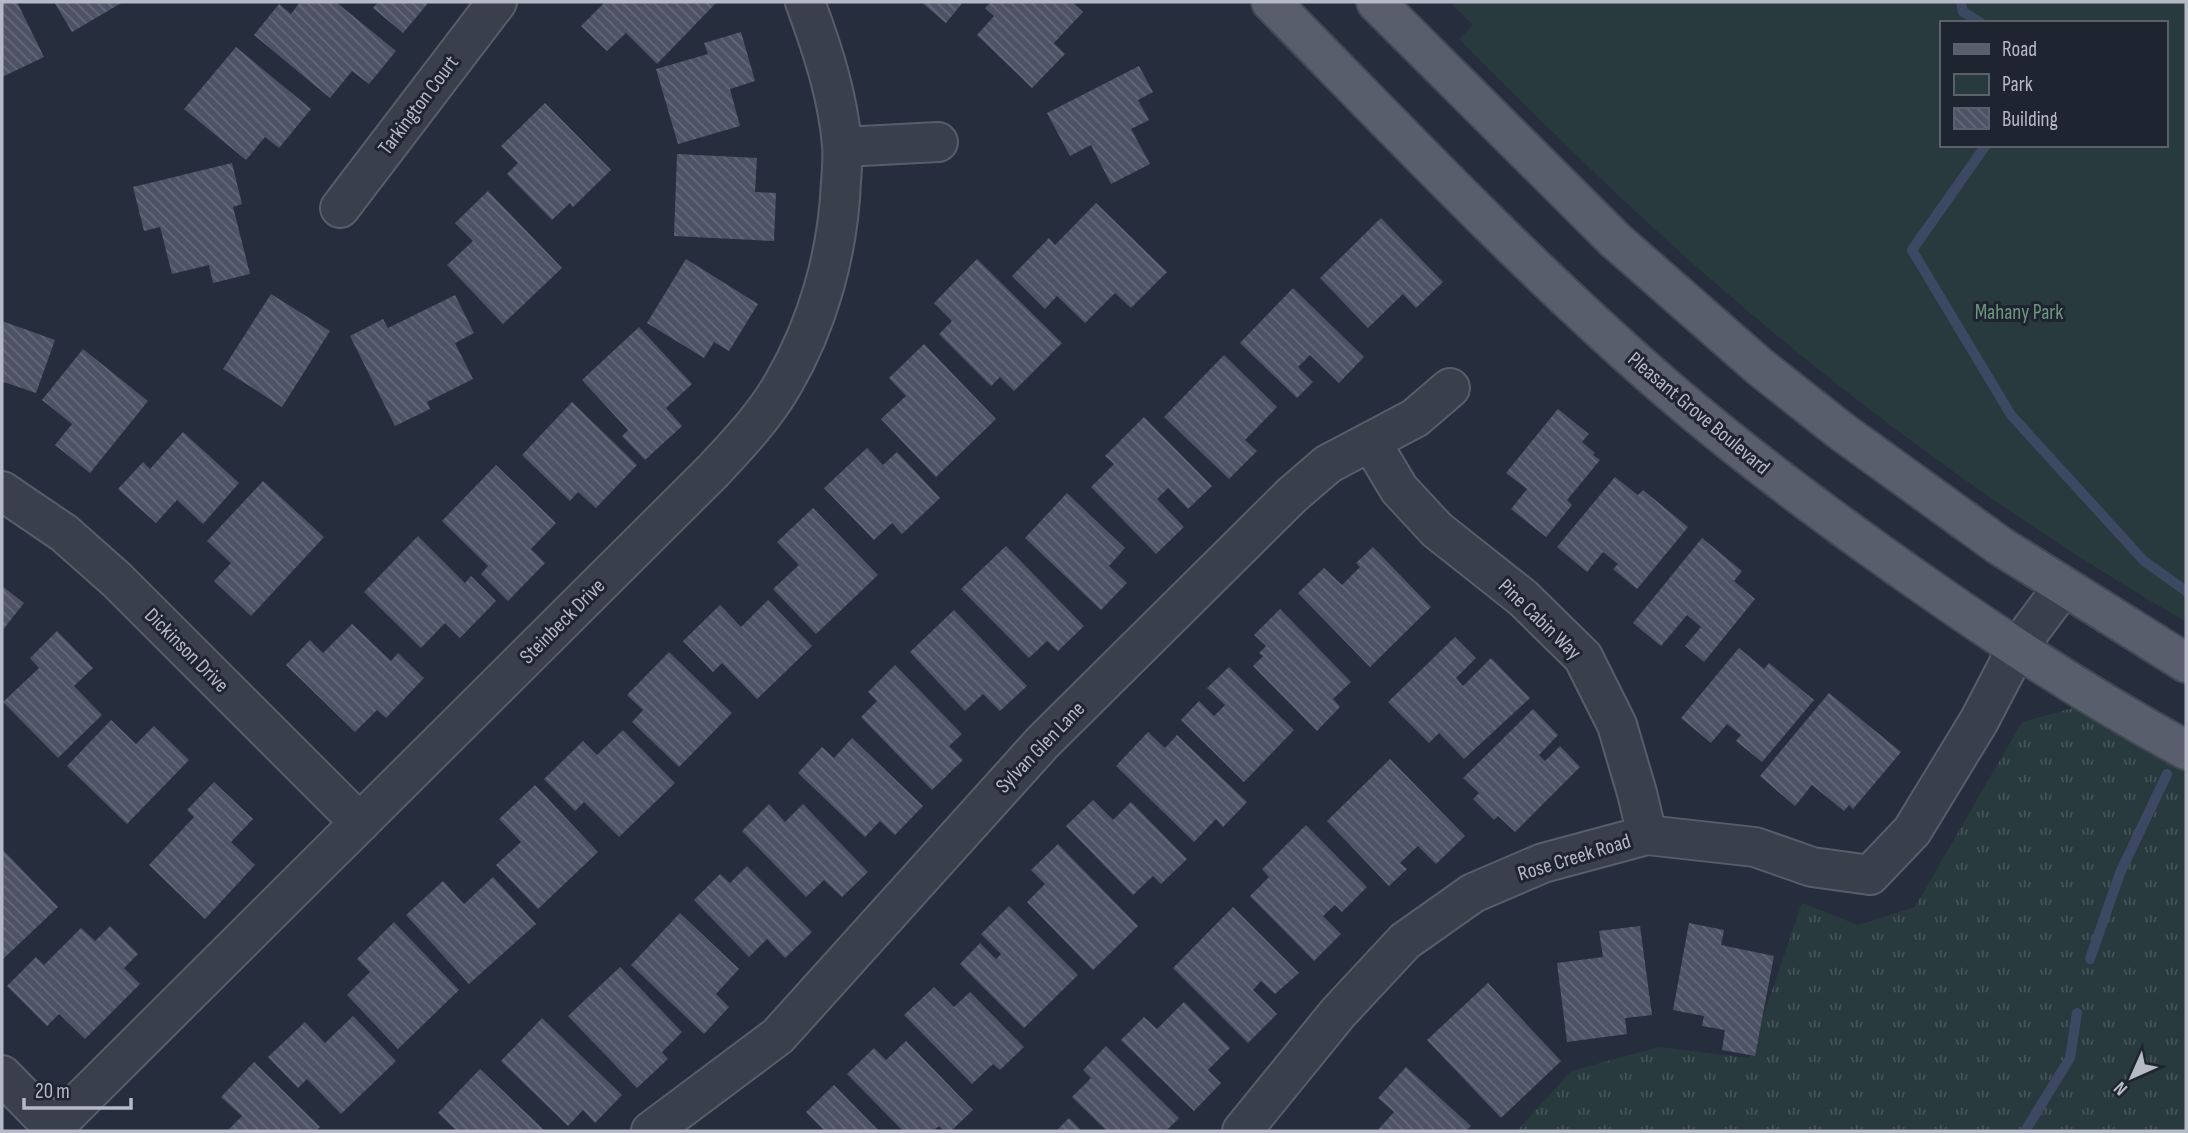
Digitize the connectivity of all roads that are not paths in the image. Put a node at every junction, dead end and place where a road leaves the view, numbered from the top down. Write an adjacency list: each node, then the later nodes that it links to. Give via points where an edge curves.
1 (497, 2): 7 (street, Tarkington Court)
2 (805, 2): 6 (street, Steinbeck Drive, via 831,84)
3 (1271, 2): 12 (main road, Pleasant Grove Boulevard, via 1482,217 1650,374 1790,489)
4 (1376, 2): 11 (main road, via 1615,240 1760,367 1917,488)
5 (938, 142): 6 (street)
6 (843, 147): 15 (street, Steinbeck Drive, via 839,215 826,281 808,336 782,386 713,471)
7 (340, 208)
8 (1450, 388): 9 (street, Sylvan Glen Lane, via 1415,418)
9 (1371, 442): 16 (street, Pine Cabin Way, via 1399,489 1437,530 1522,598 1583,657 1618,725); 19 (street, Sylvan Glen Lane, via 1328,464 1292,495 1053,732 778,1036)
10 (2, 491): 15 (street, Dickinson Drive, via 64,533 117,580)
11 (2063, 587): 12 (street, Rose Creek Road); 13 (main road)
12 (2016, 650): 14 (main road, Pleasant Grove Boulevard); 16 (street, Rose Creek Road, via 1912,831 1870,875 1812,867 1755,847)
13 (2186, 663)
14 (2186, 750)
15 (360, 823): 18 (street, Steinbeck Drive)
16 (1647, 835): 20 (street, Rose Creek Road, via 1544,863 1473,893 1405,941 1338,1013)
17 (2, 1075): 18 (street)
18 (52, 1129)
19 (651, 1131)
20 (1242, 1131)

